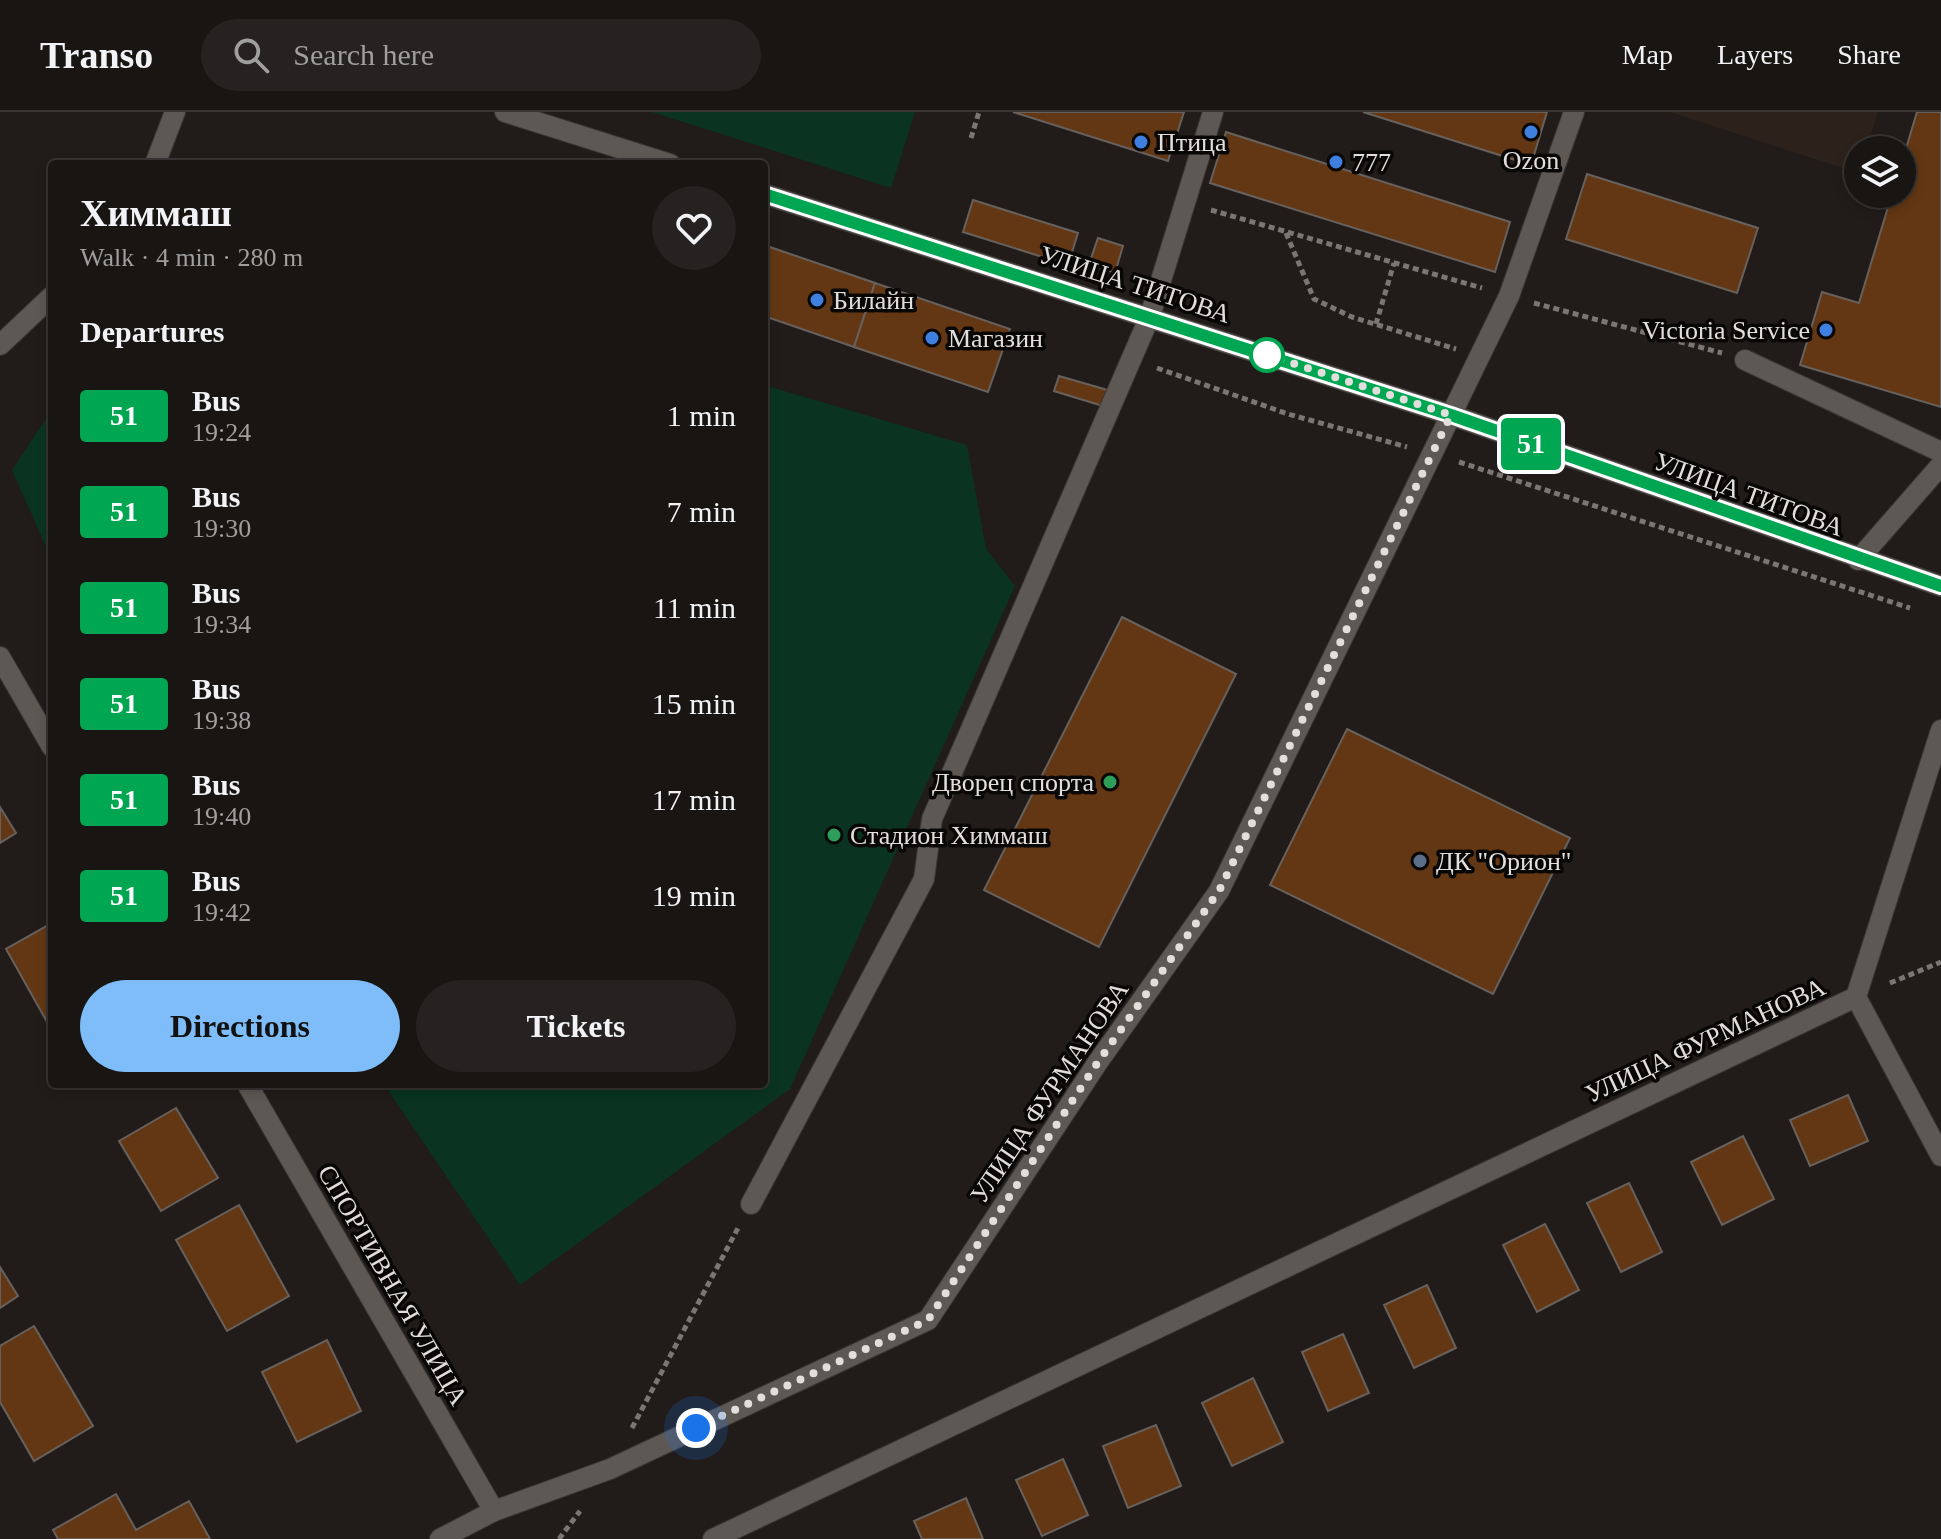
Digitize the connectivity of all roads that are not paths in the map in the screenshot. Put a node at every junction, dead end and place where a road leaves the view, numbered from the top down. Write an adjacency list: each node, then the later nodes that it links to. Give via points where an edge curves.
1 (175, 112): 5 (street)
2 (505, 112): 6 (street)
3 (1213, 112): 9 (street)
4 (1574, 112): 12 (street, УЛИЦА ФУРМАНОВА, via 1509,296)
5 (157, 160)
6 (657, 160)
7 (768, 195): 9 (street, УЛИЦА ТИТОВА)
8 (48, 300): 10 (street)
9 (1150, 316): 12 (street, УЛИЦА ТИТОВА); 23 (street, via 932,819 924,879)
10 (0, 345)
11 (1745, 360): 13 (street)
12 (1451, 415): 15 (street, УЛИЦА ТИТОВА); 24 (street, УЛИЦА ФУРМАНОВА, via 1219,891 1098,1062 928,1320 610,1469)
13 (1941, 452)
14 (1941, 465): 15 (street)
15 (1858, 560): 16 (street, УЛИЦА ТИТОВА)
16 (1941, 586)
17 (0, 657): 19 (street)
18 (1941, 730): 20 (street)
19 (48, 740)
20 (1856, 997): 22 (street); 26 (street, УЛИЦА ФУРМАНОВА)
21 (249, 1088): 24 (street, СПОРТИВНАЯ УЛИЦА)
22 (1941, 1156)
23 (751, 1204)
24 (494, 1511): 25 (street, УЛИЦА ФУРМАНОВА)
25 (440, 1539)
26 (713, 1539)

